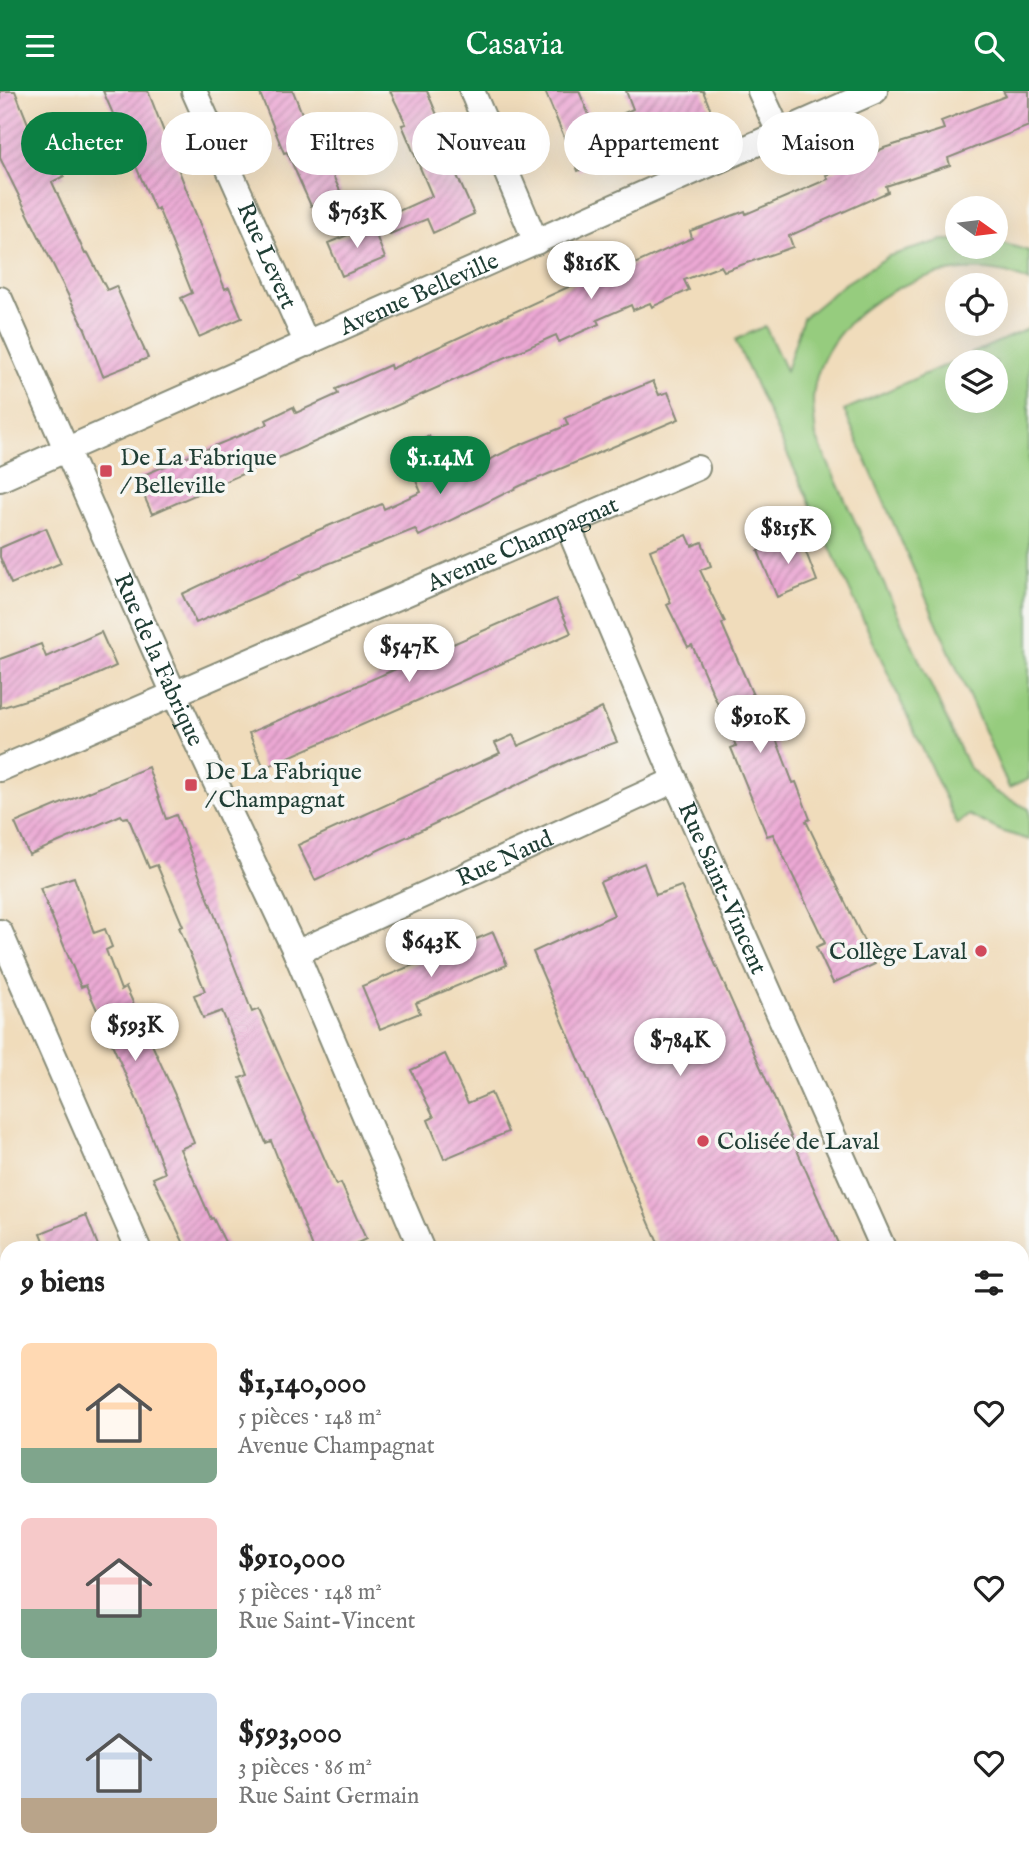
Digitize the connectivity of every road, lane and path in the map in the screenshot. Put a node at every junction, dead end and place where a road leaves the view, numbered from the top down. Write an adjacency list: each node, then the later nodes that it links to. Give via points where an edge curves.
1 (194, 91): 10 (street, Rue Levert)
2 (472, 91): 8 (street)
3 (760, 91): 5 (street)
4 (875, 91): 6 (street, Avenue Belleville)
5 (770, 112)
6 (826, 112)
7 (757, 142): 8 (street, Avenue Belleville)
8 (536, 242): 10 (street, Avenue Belleville)
9 (0, 299): 11 (street, Rue de la Fabrique)
10 (307, 344): 11 (street, Avenue Belleville)
11 (66, 449): 13 (street, Avenue Belleville); 15 (street, Rue de la Fabrique)
12 (697, 468): 14 (street, Avenue Champagnat)
13 (0, 479)
14 (567, 524): 15 (street, Avenue Champagnat); 17 (street, Rue Saint-Vincent)
15 (174, 694): 16 (street, Avenue Champagnat); 19 (street, Rue de la Fabrique)
16 (0, 769)
17 (675, 780): 19 (street, Rue Naud); 22 (street, Rue Saint-Vincent)
18 (0, 932): 20 (street)
19 (296, 953): 21 (street, Rue de la Fabrique)
20 (135, 1241)
21 (418, 1241)
22 (880, 1241)

